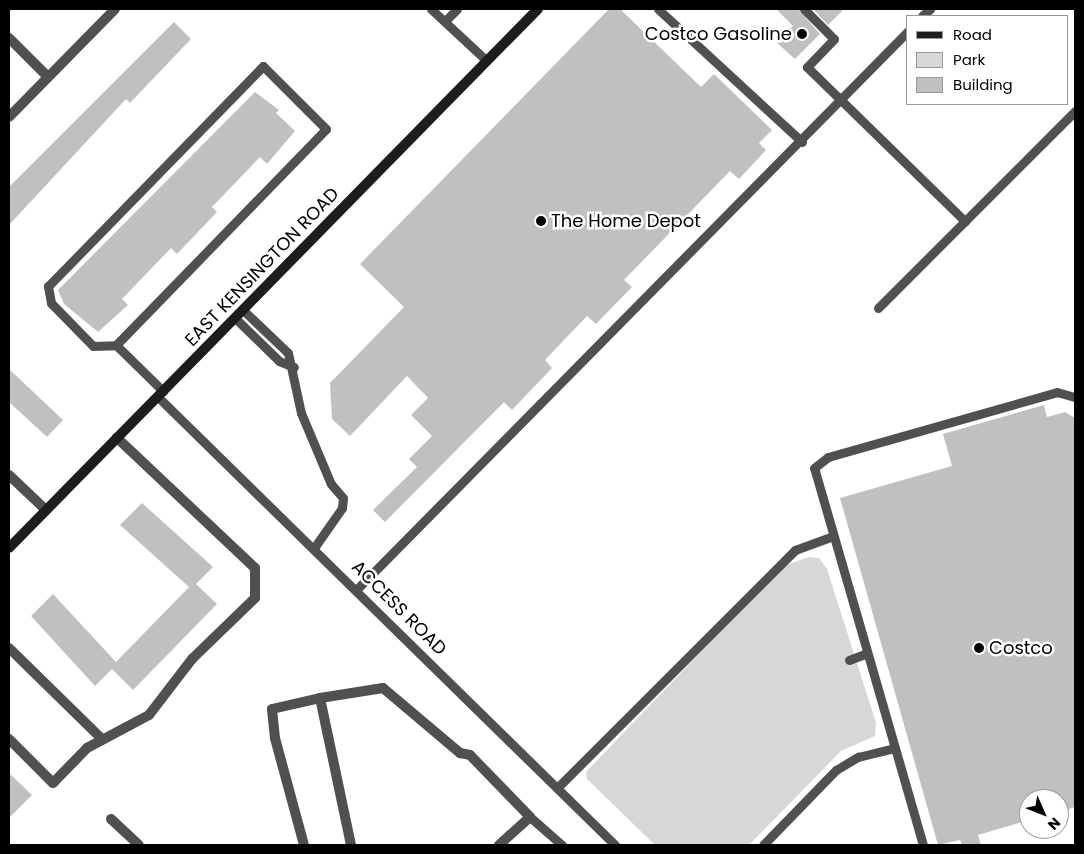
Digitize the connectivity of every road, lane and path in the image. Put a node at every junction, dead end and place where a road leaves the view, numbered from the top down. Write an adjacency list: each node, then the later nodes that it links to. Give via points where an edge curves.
1 (115, 9): 11 (street)
2 (431, 9): 7 (lane)
3 (457, 9): 7 (lane)
4 (658, 9): 15 (lane)
5 (804, 9): 12 (lane, via 834,38 807,68)
6 (535, 10): 10 (main road, EAST KENSINGTON ROAD)
7 (445, 21): 10 (lane)
8 (906, 33): 12 (lane)
9 (9, 38): 11 (street)
10 (487, 61): 18 (main road, EAST KENSINGTON ROAD)
11 (48, 77): 14 (street)
12 (841, 100): 15 (lane); 16 (lane)
13 (1075, 111): 16 (lane)
14 (9, 117)
15 (802, 142): 30 (lane)
16 (965, 221): 17 (lane)
17 (878, 308)
18 (243, 310): 19 (main road, EAST KENSINGTON ROAD); 21 (lane, via 288,353)
19 (235, 318): 21 (lane, via 279,361); 22 (main road, EAST KENSINGTON ROAD)
20 (116, 345): 20 (lane, via 326,129 263,66 48,286 51,303 93,346); 22 (lane, ACCESS ROAD)
21 (294, 367): 29 (lane, via 301,413 331,484 342,498 342,508)
22 (160, 394): 24 (main road, EAST KENSINGTON ROAD); 29 (lane, ACCESS ROAD)
23 (1075, 397): 27 (lane, via 1057,392 818,461 814,468)
24 (117, 438): 26 (main road, EAST KENSINGTON ROAD); 35 (street, via 255,568 257,587 247,608 192,659 149,716)
25 (9, 475): 26 (street)
26 (46, 510): 28 (main road, EAST KENSINGTON ROAD)
27 (833, 536): 32 (lane); 38 (lane, via 795,550)
28 (9, 548)
29 (314, 548): 30 (lane, ACCESS ROAD)
30 (357, 589): 38 (lane, ACCESS ROAD)
31 (9, 648): 35 (street)
32 (867, 654): 33 (lane); 37 (lane)
33 (849, 660)
34 (320, 698): 39 (street, via 383,688 460,753 470,755); 42 (street, via 272,709 275,738); 43 (street)
35 (101, 738): 36 (street, via 53,783)
36 (9, 739)
37 (894, 748): 47 (lane, via 858,757 836,770); 48 (lane)
38 (557, 788): 46 (lane, ACCESS ROAD)
39 (530, 817): 44 (street); 45 (lane)
40 (111, 819): 41 (street)
41 (138, 845)
42 (304, 845)
43 (350, 845)
44 (499, 845)
45 (562, 845)
46 (615, 845)
47 (763, 845)
48 (923, 845)

